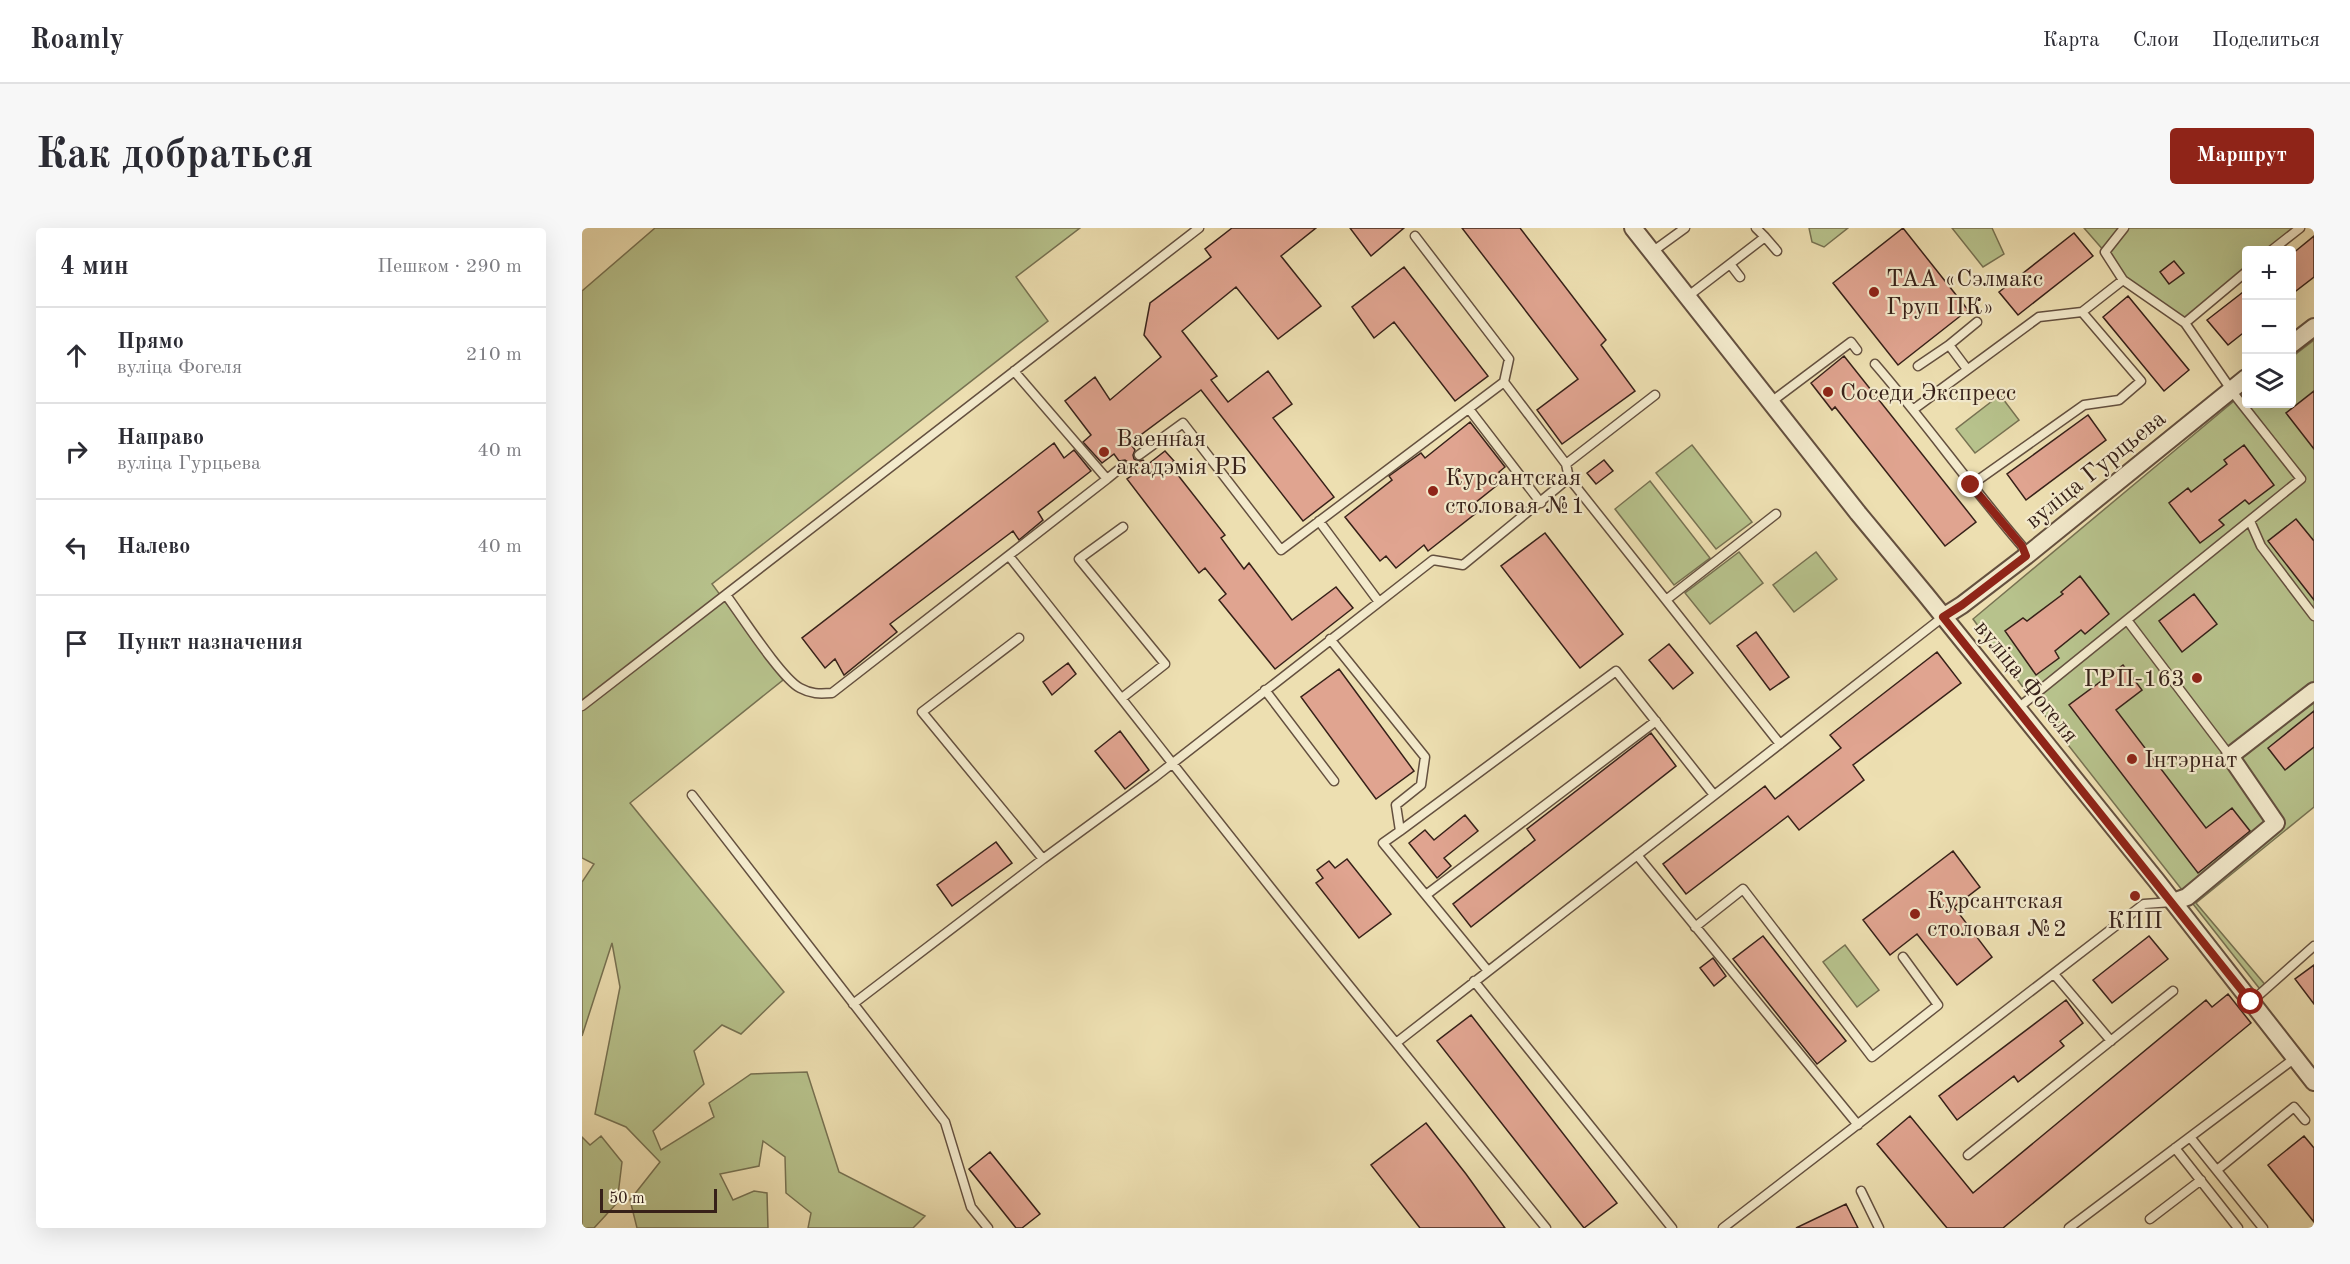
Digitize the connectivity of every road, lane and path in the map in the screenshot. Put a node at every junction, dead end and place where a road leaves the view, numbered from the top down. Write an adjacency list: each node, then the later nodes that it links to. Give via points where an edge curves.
1 (1199, 228): 27 (lane)
2 (1633, 228): 11 (street, вуліца Фогеля)
3 (1685, 228): 11 (lane)
4 (1756, 228): 8 (lane)
5 (2124, 228): 15 (lane, via 2105,252)
6 (2300, 228): 9 (lane)
7 (1415, 236): 28 (lane, via 1509,359)
8 (1766, 237): 10 (lane); 12 (lane)
9 (2277, 246)
10 (1778, 251)
11 (1652, 252): 16 (street, вуліца Фогеля)
12 (1730, 264): 14 (lane); 16 (lane)
13 (2242, 276): 19 (lane)
14 (1740, 277)
15 (2123, 280): 17 (lane); 19 (lane)
16 (1687, 297): 32 (street, вуліца Фогеля)
17 (2082, 312): 26 (lane, via 2039,317); 40 (lane, via 2141,381 2119,400 2084,405)
18 (1977, 322): 22 (lane)
19 (2185, 323): 30 (lane)
20 (2314, 327): 21 (street)
21 (2296, 341)
22 (1949, 345): 25 (lane); 26 (lane)
23 (1857, 350): 32 (lane, via 1851,342)
24 (1875, 364): 34 (lane)
25 (1918, 366)
26 (1967, 369): 34 (lane)
27 (1014, 371): 39 (lane); 48 (lane)
28 (1504, 382): 33 (lane); 36 (lane)
29 (2242, 382): 30 (street, вуліца Гурцьева)
30 (2232, 390): 44 (lane, via 2301,479); 47 (street, вуліца Гурцьева)
31 (1655, 395): 36 (lane)
32 (1771, 402): 52 (street, вуліца Фогеля)
33 (1469, 409): 41 (lane); 43 (lane)
34 (1914, 409): 40 (lane)
35 (1139, 455): 43 (lane, via 1183,423 1281,550)
36 (1566, 464): 38 (lane)
37 (1123, 466): 39 (lane)
38 (1569, 478): 41 (lane); 49 (lane)
39 (1107, 479): 46 (lane)
40 (1971, 485): 47 (lane)
41 (1541, 503): 50 (lane, via 1463,565 1433,560)
42 (1776, 514): 49 (lane)
43 (1319, 521): 50 (lane)
44 (2250, 521): 51 (lane, via 2261,546); 53 (lane)
45 (1123, 527): 58 (lane, via 1079,559 1165,664)
46 (1009, 556): 48 (lane, via 832,693 814,694 797,687); 58 (lane)
47 (2026, 556): 52 (street, вуліца Гурцьева)
48 (726, 595): 59 (lane)
49 (1666, 600): 62 (lane)
50 (1379, 602): 55 (lane)
51 (2314, 616)
52 (1943, 617): 60 (street, вуліца Фогеля); 62 (lane)
53 (2127, 620): 60 (lane); 63 (lane)
54 (1019, 638): 70 (lane, via 922,712)
55 (1330, 639): 56 (lane); 68 (lane, via 1425,757 1421,785 1396,805)
56 (1265, 690): 64 (lane); 65 (lane)
57 (2314, 691): 63 (street)
58 (1122, 698): 64 (lane)
59 (582, 706)
60 (2018, 708): 72 (street, вуліца Фогеля)
61 (1656, 721): 67 (lane); 68 (lane, via 1616,671); 71 (lane)
62 (1780, 744): 67 (lane)
63 (2230, 756): 72 (street, via 2277,823 2187,897)
64 (1172, 761): 70 (lane); 83 (lane, via 1282,905)
65 (1334, 781)
66 (692, 795): 81 (lane)
67 (1714, 795): 69 (lane)
68 (1400, 831): 71 (lane, via 1383,843)
69 (1637, 855): 73 (lane); 76 (lane)
70 (1043, 859): 81 (lane)
71 (1426, 895): 76 (lane)
72 (2173, 902): 77 (lane, via 2145,904); 80 (street, вуліца Фогеля)
73 (1695, 927): 75 (lane, via 1743,889 1872,1057 1938,1005); 87 (lane)
74 (2314, 946): 80 (lane)
75 (1903, 957)
76 (1488, 971): 78 (lane)
77 (2054, 974): 82 (lane); 87 (lane)
78 (1474, 981): 83 (lane); 97 (lane)
79 (2173, 991): 82 (lane)
80 (2251, 1002): 84 (street, вуліца Фогеля)
81 (853, 1004): 95 (lane, via 945,1122 971,1207)
82 (2111, 1041): 90 (lane)
83 (1395, 1043): 96 (lane)
84 (2295, 1058): 85 (street, вуліца Фогеля); 88 (lane)
85 (2314, 1082)
86 (2305, 1120): 91 (lane, via 2294,1107)
87 (1858, 1125): 98 (lane)
88 (2190, 1137): 89 (lane); 91 (lane)
89 (2175, 1148): 92 (lane); 100 (lane)
90 (1968, 1155)
91 (2217, 1170): 102 (lane)
92 (2201, 1180): 94 (lane); 101 (lane)
93 (1861, 1191): 99 (lane)
94 (2150, 1219)
95 (988, 1228)
96 (1546, 1228)
97 (1672, 1228)
98 (1723, 1228)
99 (1879, 1228)
100 (2068, 1228)
101 (2238, 1228)
102 (2263, 1228)

